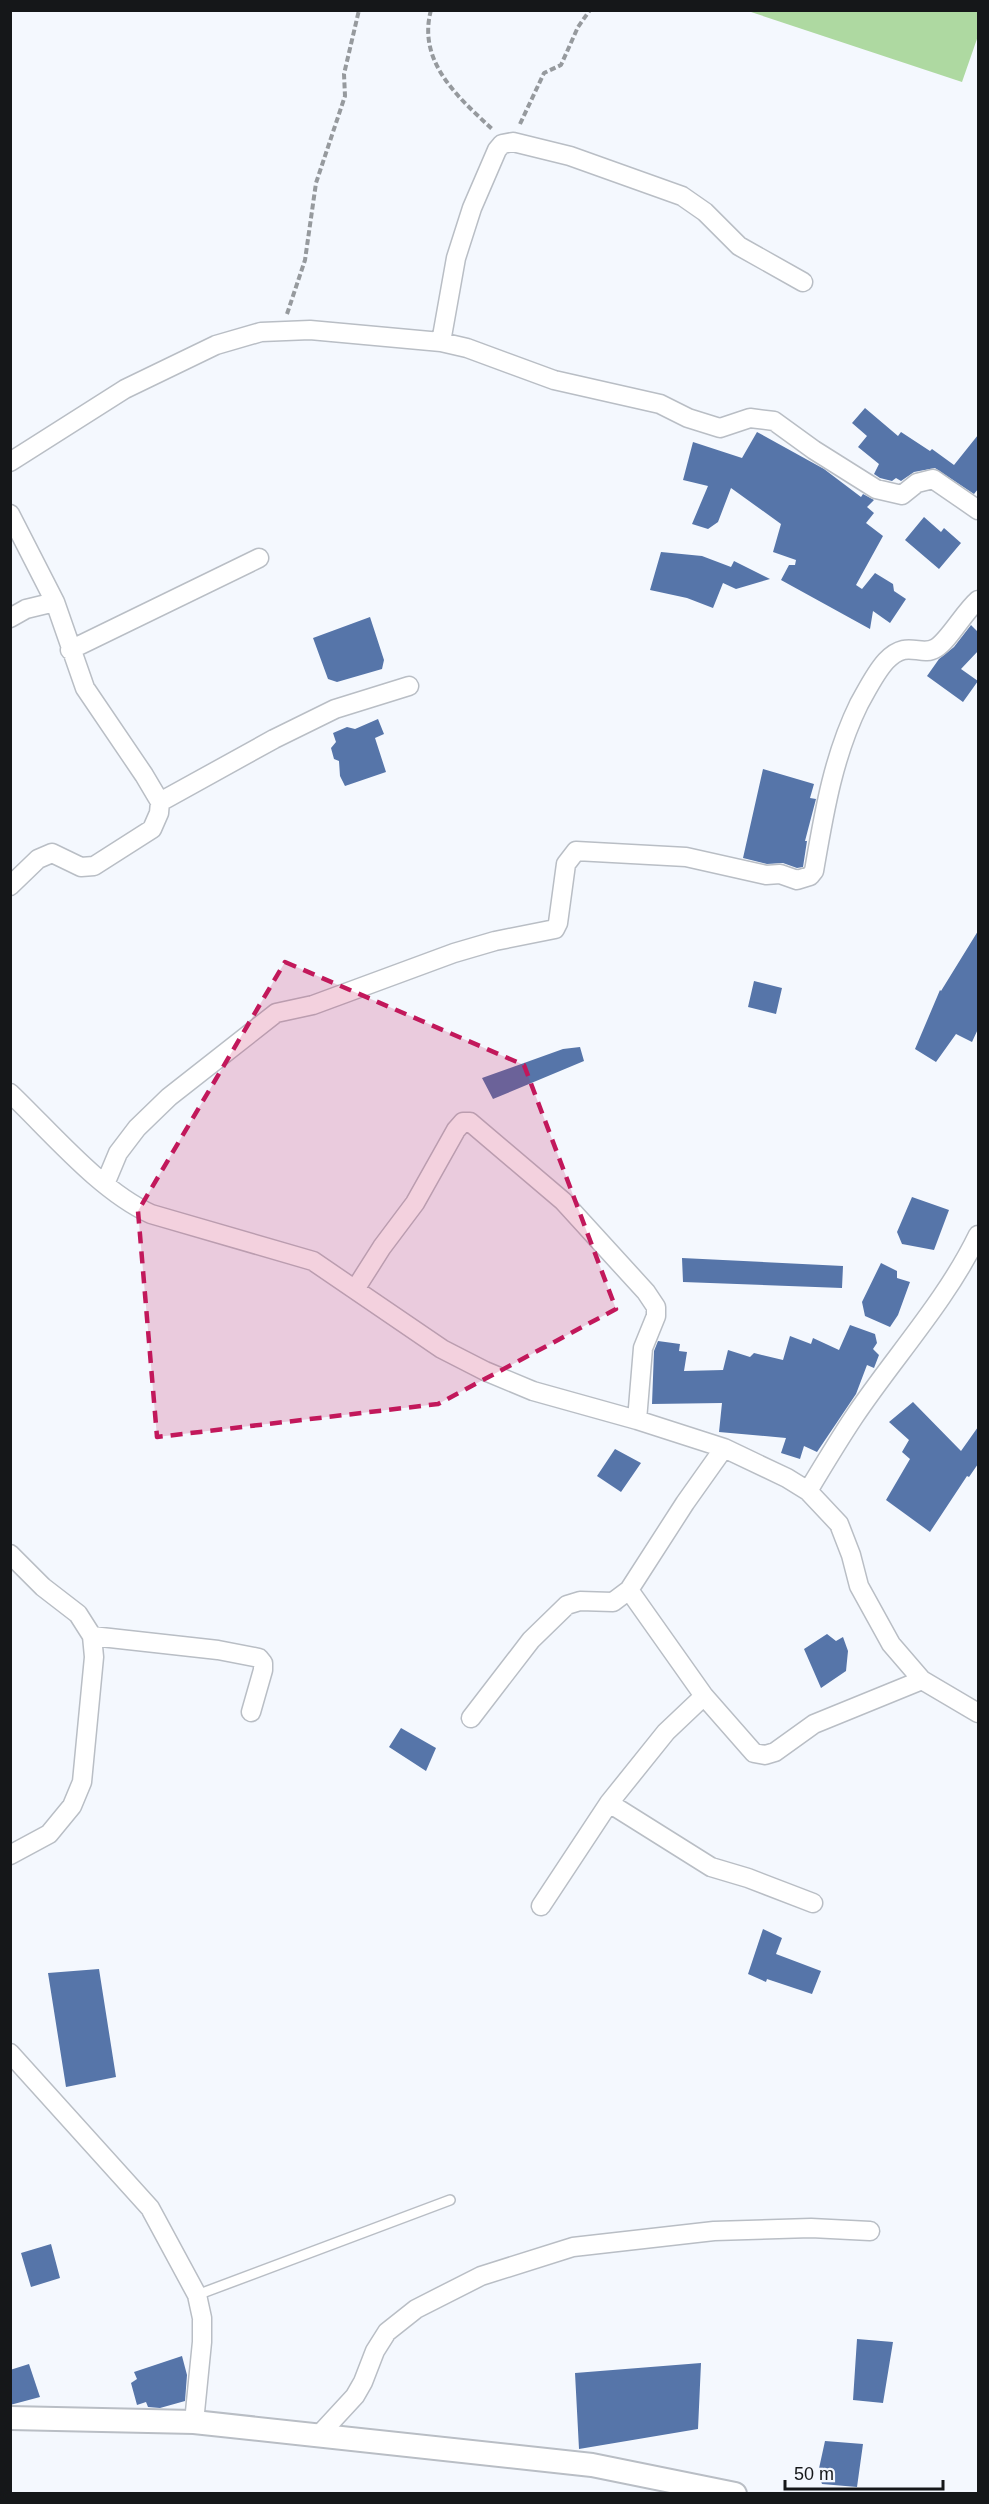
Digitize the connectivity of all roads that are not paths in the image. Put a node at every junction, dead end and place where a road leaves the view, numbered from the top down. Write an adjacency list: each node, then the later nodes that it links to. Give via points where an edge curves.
1 (803, 282): 2 (street, via 739,246 705,212 682,196 570,156 513,142 497,150 469,218 456,258)
2 (441, 342): 3 (street, via 310,330 261,332 216,345 125,389); 4 (street, via 554,380 660,404 720,428 750,418 774,421 876,489 902,495 917,483 933,479)
3 (10, 462)
4 (978, 510)
5 (10, 514): 8 (street)
6 (259, 558): 10 (street)
7 (978, 600): 15 (street, via 939,646 928,650 901,649 886,662 867,689 846,731 828,790 810,876 797,880 686,857 576,851 566,864 555,929 453,953 322,1002 276,1012 169,1096 137,1128 118,1154)
8 (55, 602): 9 (street, via 26,609); 10 (street)
9 (10, 618)
10 (70, 650): 12 (street, via 85,688)
11 (409, 686): 12 (street, via 335,709)
12 (160, 802): 13 (street, via 152,829 94,866 81,867 52,853 38,859)
13 (10, 886)
14 (10, 1093): 15 (street)
15 (105, 1184): 17 (street, via 131,1205 151,1214 297,1255)
16 (978, 1235): 20 (street, via 955,1276 854,1416)
17 (356, 1288): 18 (street, via 424,1337 485,1371 533,1391); 18 (street, via 415,1203 456,1130 463,1122 470,1122 563,1201 656,1307 643,1348)
18 (637, 1420): 19 (street)
19 (724, 1448): 20 (street); 22 (street)
20 (808, 1491): 24 (street, via 839,1524 859,1586 891,1644)
21 (10, 1554): 23 (street, via 78,1614)
22 (629, 1590): 25 (street); 28 (street, via 613,1602 580,1600 567,1605 531,1640)
23 (92, 1636): 26 (street, via 259,1658 263,1670); 30 (street, via 94,1658 82,1782 72,1806 49,1834)
24 (922, 1680): 25 (street, via 814,1724 765,1755 754,1753); 27 (street)
25 (704, 1696): 29 (street, via 666,1732)
26 (251, 1712)
27 (978, 1713)
28 (471, 1718)
29 (609, 1803): 31 (street, via 711,1867); 32 (street)
30 (10, 1855)
31 (813, 1904)
32 (542, 1906)
33 (10, 2053): 36 (street, via 150,2208)
34 (450, 2200): 36 (lane)
35 (870, 2231): 39 (street, via 714,2231 573,2247 481,2276 416,2309 387,2332 355,2396)
36 (197, 2295): 38 (street, via 202,2342)
37 (10, 2418): 38 (street)
38 (194, 2422): 39 (street)
39 (319, 2435): 40 (street, via 592,2466)
40 (735, 2493)

